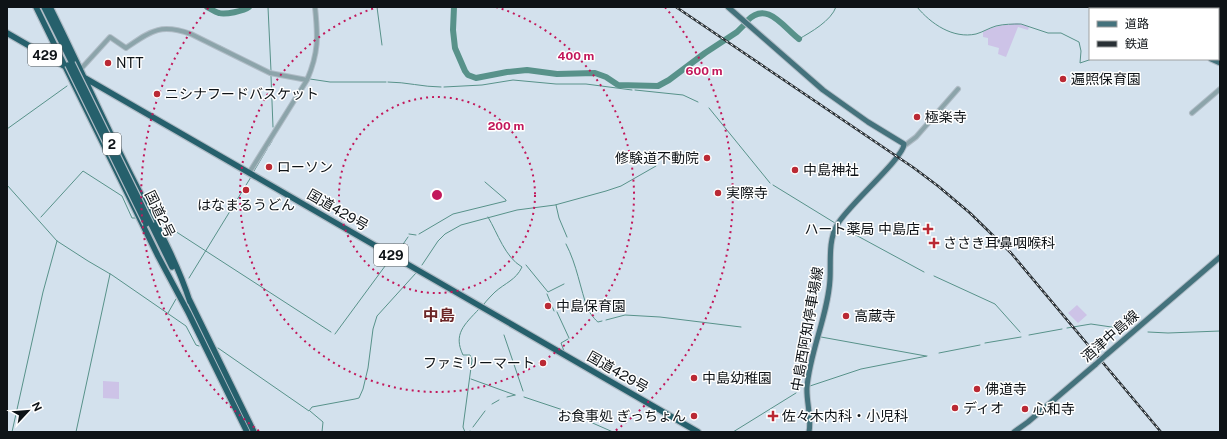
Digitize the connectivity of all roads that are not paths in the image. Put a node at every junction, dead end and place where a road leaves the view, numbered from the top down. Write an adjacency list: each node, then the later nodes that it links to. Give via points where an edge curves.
1 (36, 7): 8 (highway)
2 (39, 7): 21 (highway, 国道2号 / 2, bridge)
3 (44, 7): 21 (highway, 国道2号 / 2, bridge)
4 (50, 7): 11 (highway)
5 (315, 7): 12 (street, via 318,35 315,58)
6 (728, 7): 19 (main road, via 823,90 902,142)
7 (7, 33): 9 (highway, 国道429号 / 429)
8 (56, 49): 9 (highway, via 51,54); 10 (highway)
9 (43, 53): 10 (highway, 国道429号 / 429)
10 (65, 67): 11 (highway, 国道429号 / 429); 13 (highway)
11 (79, 72): 12 (street, via 110,37 126,48 151,31 168,29 192,34 270,73); 13 (highway, via 74,80); 16 (highway, 国道429号 / 429); 17 (highway)
12 (307, 80): 20 (street)
13 (75, 88): 24 (highway)
14 (958, 89): 19 (street, via 916,137)
15 (1220, 89): 18 (street)
16 (113, 94): 17 (highway, via 99,92); 20 (highway, 国道429号 / 429)
17 (95, 99): 23 (highway, via 186,287)
18 (1192, 113)
19 (904, 146): 28 (main road, 中島西阿知停車場線, via 892,164 843,215 834,234 829,287 807,386)
20 (249, 173): 27 (highway, 国道429号 / 429)
21 (149, 224): 23 (highway, 国道2号 / 2); 24 (highway, 国道2号 / 2)
22 (1220, 257): 29 (main road, 酒津中島線, bridge)
23 (190, 302): 26 (highway, 国道2号 / 2)
24 (189, 314): 25 (highway, 国道2号 / 2)
25 (247, 432)
26 (254, 432)
27 (698, 432)
28 (809, 432)
29 (1014, 432)

